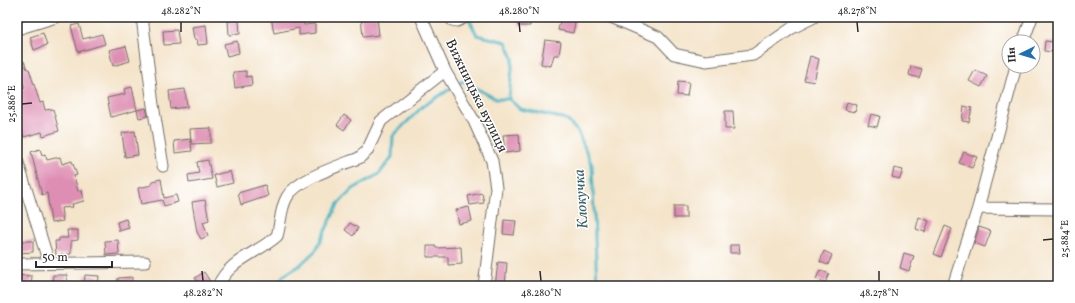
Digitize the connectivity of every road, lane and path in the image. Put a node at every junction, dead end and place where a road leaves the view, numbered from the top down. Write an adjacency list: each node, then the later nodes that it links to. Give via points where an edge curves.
1 (56, 17): 9 (street)
2 (142, 17): 14 (street)
3 (421, 17): 12 (street, Вижницька вулиця)
4 (450, 17): 8 (street, via 452,20)
5 (611, 17): 6 (street, via 658,37 674,54 706,61 753,55 792,28)
6 (814, 17)
7 (1032, 17): 10 (street)
8 (464, 18)
9 (17, 29)
10 (1026, 34)
11 (1014, 74): 15 (street)
12 (447, 75): 20 (street, via 381,121 367,151 359,158 298,185 287,197 280,216 277,236 238,262 221,279); 21 (street, Вижницька вулиця, via 474,121 492,161 496,188)
13 (17, 160): 18 (street)
14 (163, 166)
15 (978, 208): 16 (street); 22 (street)
16 (1058, 209)
17 (145, 262): 18 (street)
18 (49, 263): 19 (street)
19 (17, 264)
20 (218, 286)
21 (484, 286)
22 (953, 286)

